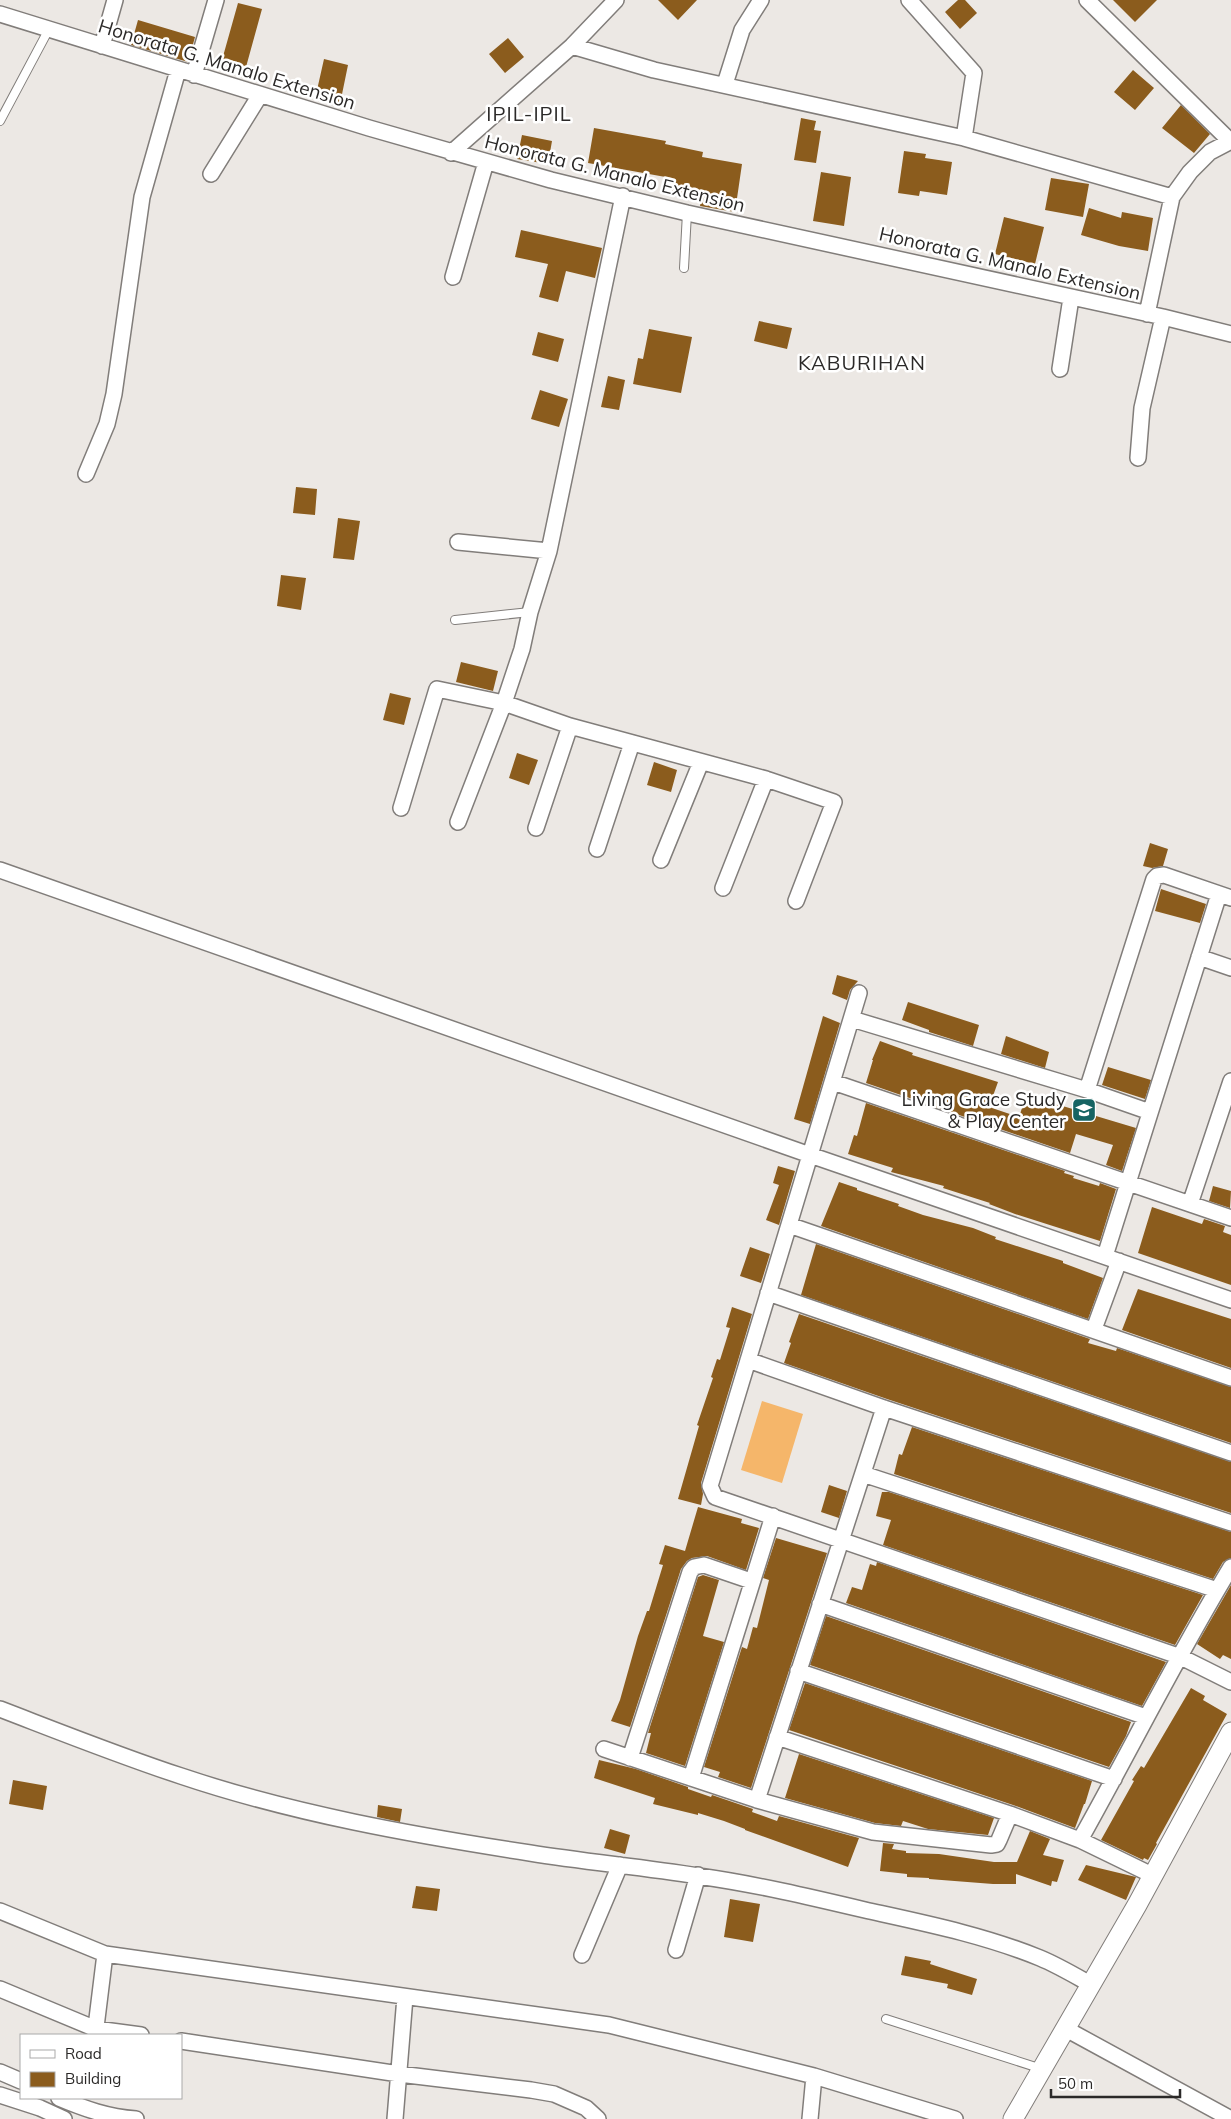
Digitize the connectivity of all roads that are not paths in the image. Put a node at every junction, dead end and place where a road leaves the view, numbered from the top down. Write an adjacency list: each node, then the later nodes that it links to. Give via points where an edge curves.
1 (115, 0): 9 (street)
2 (216, 0): 12 (street)
3 (616, 0): 10 (street)
4 (762, 0): 13 (street, via 742,30)
5 (909, 0): 16 (street, via 974,73)
6 (1087, 0): 17 (street)
7 (0, 14): 8 (street, Honorata G. Manalo Extension)
8 (49, 30): 9 (street, Honorata G. Manalo Extension); 15 (lane)
9 (102, 46): 11 (street, Honorata G. Manalo Extension)
10 (572, 46): 13 (street, via 654,70); 18 (street)
11 (178, 70): 12 (street, Honorata G. Manalo Extension); 32 (street, via 142,197 114,394 107,424)
12 (194, 75): 14 (street, Honorata G. Manalo Extension)
13 (725, 84): 16 (street)
14 (260, 95): 18 (street, Honorata G. Manalo Extension); 20 (street)
15 (0, 121)
16 (964, 138): 22 (street)
17 (1230, 141): 22 (street, via 1210,152)
18 (451, 153): 19 (street, Honorata G. Manalo Extension)
19 (486, 162): 21 (street, Honorata G. Manalo Extension); 25 (street)
20 (211, 174)
21 (623, 196): 23 (street, Honorata G. Manalo Extension); 34 (street)
22 (1172, 197): 27 (street)
23 (687, 213): 24 (lane); 26 (street, Honorata G. Manalo Extension)
24 (684, 268)
25 (453, 277)
26 (1071, 298): 27 (street, Honorata G. Manalo Extension); 30 (street)
27 (1147, 314): 28 (street, Honorata G. Manalo Extension)
28 (1163, 317): 29 (street, Honorata G. Manalo Extension); 31 (street, via 1142,408)
29 (1231, 334)
30 (1060, 369)
31 (1138, 458)
32 (86, 474)
33 (458, 542): 34 (street)
34 (549, 551): 35 (street)
35 (530, 612): 36 (lane); 37 (street)
36 (455, 620)
37 (504, 703): 38 (street); 42 (street, via 437,689); 43 (street)
38 (570, 726): 39 (street); 44 (street)
39 (632, 743): 40 (street); 45 (street)
40 (701, 762): 41 (street); 46 (street)
41 (766, 779): 48 (street); 50 (street, via 834,802)
42 (401, 808)
43 (458, 822)
44 (536, 828)
45 (597, 848)
46 (661, 860)
47 (0, 870): 59 (street)
48 (723, 888)
49 (1225, 896): 51 (street); 57 (street, via 1164,875 1154,879)
50 (796, 901)
51 (1199, 957): 52 (street); 58 (street)
52 (1231, 968)
53 (859, 993): 54 (street)
54 (852, 1018): 56 (street); 57 (street)
55 (1231, 1081): 61 (street)
56 (833, 1082): 59 (street); 60 (street)
57 (1086, 1090): 58 (street)
58 (1150, 1112): 60 (street)
59 (810, 1155): 63 (street); 64 (street)
60 (1128, 1184): 61 (street); 64 (street)
61 (1190, 1204): 62 (street)
62 (1231, 1218)
63 (789, 1225): 66 (street); 68 (street)
64 (1104, 1256): 65 (street)
65 (1119, 1261): 67 (street); 68 (street)
66 (768, 1293): 69 (street); 72 (street)
67 (1231, 1300)
68 (1094, 1329): 70 (street)
69 (748, 1360): 71 (street); 74 (street, via 710,1486 715,1497)
70 (1231, 1378)
71 (884, 1408): 73 (street); 75 (street)
72 (1231, 1453)
73 (863, 1474): 76 (street); 79 (street)
74 (773, 1516): 76 (street); 78 (street)
75 (1231, 1524)
76 (841, 1539): 80 (street); 81 (street)
77 (1231, 1566): 79 (street)
78 (752, 1581): 89 (street, via 704,1565 694,1567 690,1572); 90 (street)
79 (1217, 1590): 81 (street)
80 (820, 1604): 82 (street); 85 (street)
81 (1181, 1657): 83 (street); 85 (street)
82 (798, 1671): 87 (street); 91 (street)
83 (1231, 1682)
84 (0, 1709): 95 (street, via 182,1777 276,1803 420,1834)
85 (1146, 1717): 91 (street)
86 (1231, 1732): 97 (street)
87 (777, 1737): 92 (street); 93 (street)
88 (604, 1749): 89 (street)
89 (630, 1758): 90 (street)
90 (691, 1778): 92 (street)
91 (1114, 1779): 94 (street)
92 (756, 1800): 93 (street, via 873,1832 991,1845 997,1844)
93 (1010, 1814): 94 (street)
94 (1080, 1840): 97 (street)
95 (620, 1865): 96 (street); 101 (street)
96 (698, 1875): 99 (street); 102 (street, via 815,1898 992,1941 1042,1959)
97 (1152, 1875): 102 (street)
98 (0, 1911): 100 (street)
99 (676, 1950)
100 (105, 1954): 104 (street); 107 (street)
101 (582, 1955)
102 (1090, 1984): 106 (street)
103 (0, 1989): 107 (street)
104 (405, 1997): 112 (street); 113 (street, via 609,2025)
105 (886, 2019): 110 (lane)
106 (1066, 2029): 110 (street); 125 (street)
107 (96, 2032): 108 (street)
108 (126, 2034)
109 (182, 2041): 112 (street)
110 (1042, 2069): 124 (street)
111 (0, 2072): 114 (street)
112 (399, 2074): 120 (street); 121 (street, via 554,2094 586,2108)
113 (814, 2076): 122 (street); 123 (street)
114 (20, 2081)
115 (0, 2095): 118 (street)
116 (64, 2099): 117 (street)
117 (88, 2104): 119 (street, via 114,2117)
118 (64, 2119)
119 (136, 2119)
120 (395, 2119)
121 (598, 2119)
122 (810, 2119)
123 (954, 2119)
124 (1013, 2119)
125 (1231, 2119)

